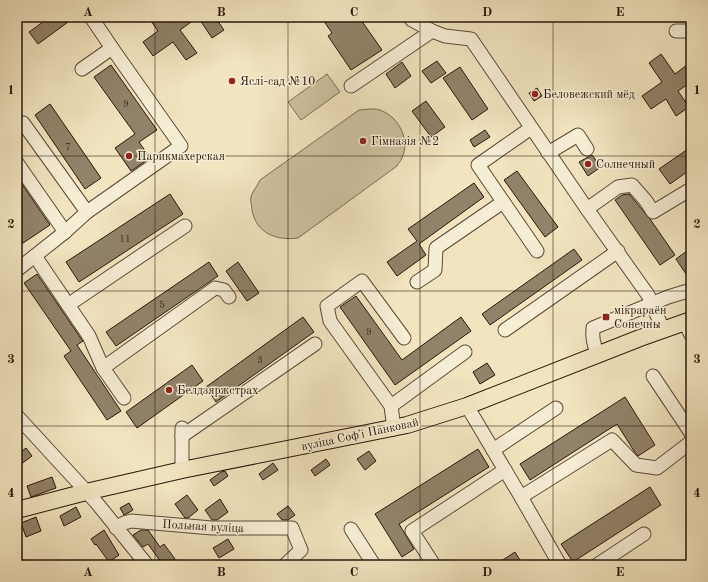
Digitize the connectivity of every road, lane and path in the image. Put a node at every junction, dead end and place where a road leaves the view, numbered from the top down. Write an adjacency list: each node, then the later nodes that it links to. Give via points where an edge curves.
1 (91, 17): 6 (street)
2 (409, 17): 3 (street)
3 (432, 31): 8 (street); 10 (street, via 445,36 471,39)
4 (676, 31): 5 (street)
5 (691, 31)
6 (112, 48): 7 (street); 17 (street, via 181,146)
7 (82, 69)
8 (351, 86)
9 (23, 123): 17 (street)
10 (531, 128): 12 (street); 15 (street, via 478,165)
11 (587, 148): 12 (street, via 578,135)
12 (548, 153): 16 (street)
13 (17, 163): 19 (street)
14 (691, 189): 16 (street, via 653,212 632,185 618,187)
15 (503, 202): 20 (street); 24 (street, via 436,248 435,270)
16 (587, 209): 21 (street)
17 (87, 212): 19 (street)
18 (185, 226): 28 (street, via 91,293)
19 (65, 232): 22 (street)
20 (537, 251)
21 (618, 251): 27 (street); 31 (street)
22 (35, 256): 23 (street); 28 (street)
23 (17, 270)
24 (417, 282)
25 (691, 290): 27 (street)
26 (229, 297): 36 (street, via 224,290 215,288)
27 (653, 303): 30 (street); 35 (street, via 593,328 592,338)
28 (68, 305): 36 (street, via 89,336)
29 (689, 325): 30 (main road, вуліца Софʼі Панковай)
30 (664, 329): 35 (main road, вуліца Софʼі Панковай)
31 (505, 330)
32 (404, 338): 39 (street, via 362,281 327,306 330,321)
33 (315, 344): 47 (street, via 182,432)
34 (465, 352): 39 (street)
35 (598, 354): 40 (main road, вуліца Софʼі Панковай)
36 (103, 368): 38 (street)
37 (653, 376): 44 (street)
38 (124, 398)
39 (391, 406): 43 (street)
40 (467, 406): 43 (main road, вуліца Софʼі Панковай); 46 (street)
41 (556, 408): 46 (street)
42 (17, 416): 49 (street)
43 (394, 428): 47 (main road, вуліца Софʼі Панковай)
44 (691, 432)
45 (691, 442): 50 (street, via 657,468 636,465 612,440)
46 (493, 450): 48 (street)
47 (182, 470): 49 (main road, вуліца Софʼі Панковай)
48 (505, 470): 50 (street); 58 (street, via 412,531)
49 (86, 492): 51 (main road, вуліца Софʼі Панковай); 52 (street)
50 (521, 497): 59 (street)
51 (17, 510)
52 (116, 528): 55 (street); 56 (street, Польная вуліца, via 132,521 212,528 292,528 301,550)
53 (351, 530): 57 (street)
54 (644, 534): 60 (street)
55 (147, 565)
56 (285, 565)
57 (374, 565)
58 (434, 565)
59 (560, 565)
60 (597, 565)

